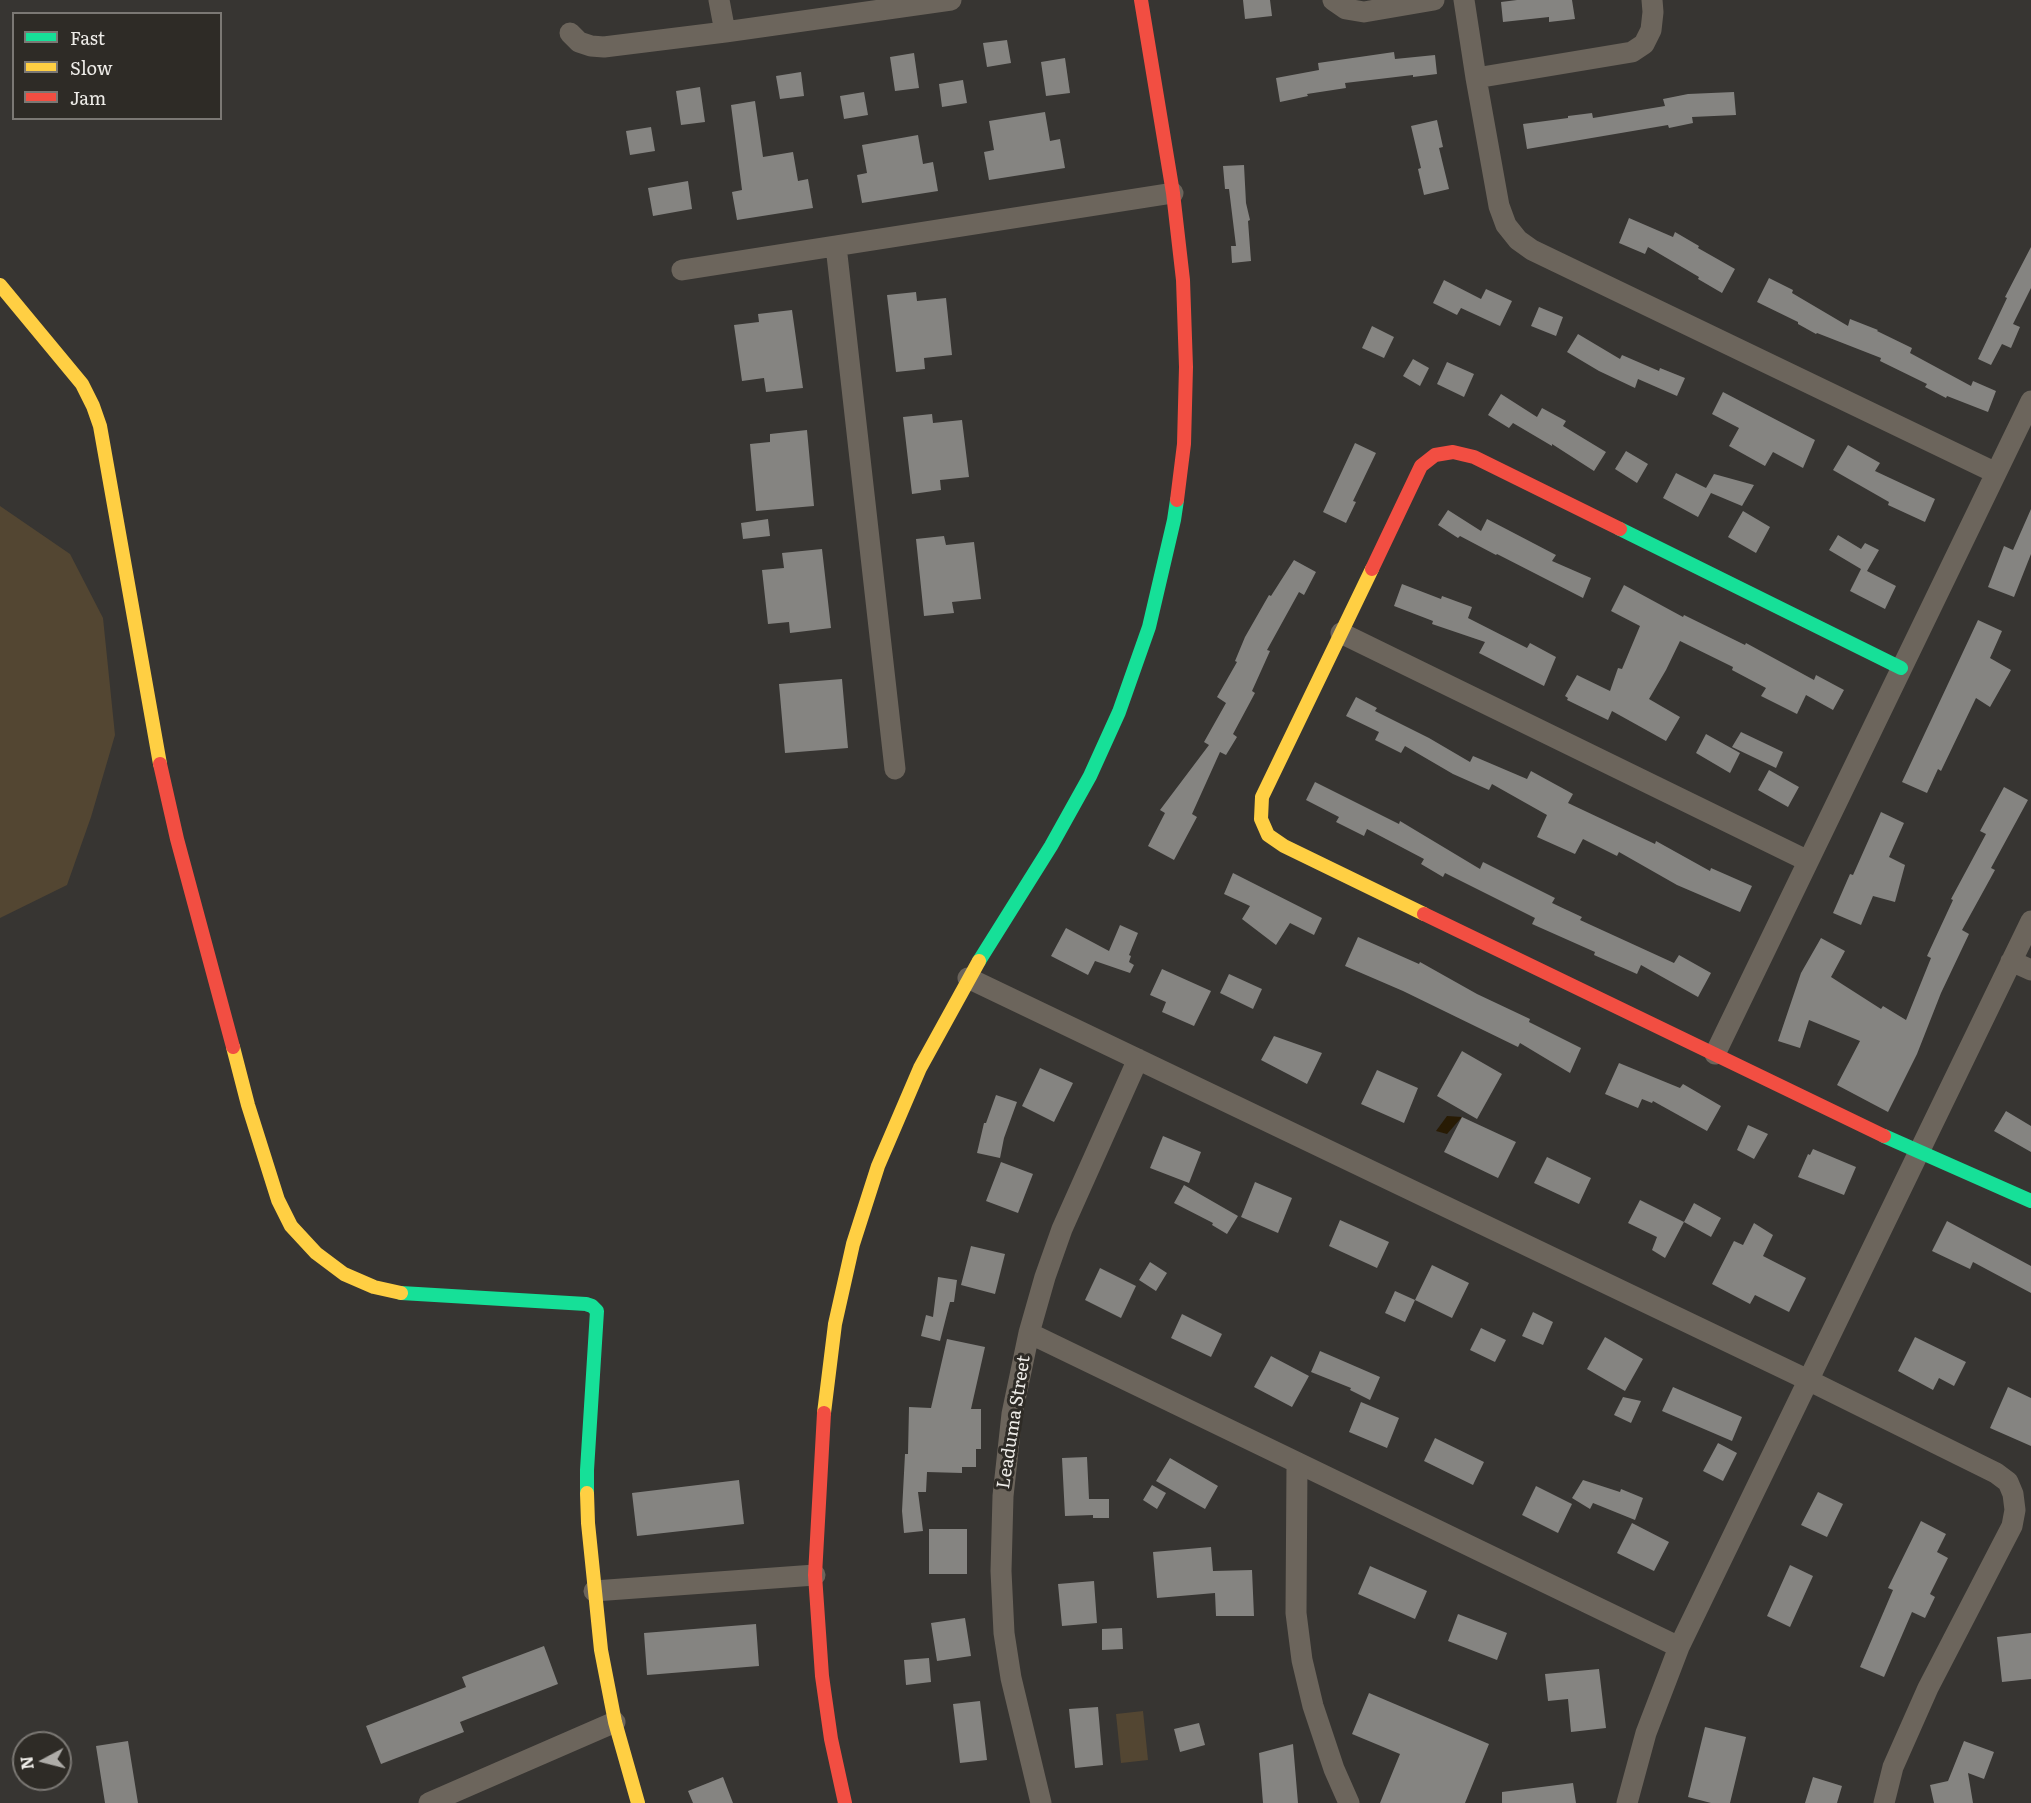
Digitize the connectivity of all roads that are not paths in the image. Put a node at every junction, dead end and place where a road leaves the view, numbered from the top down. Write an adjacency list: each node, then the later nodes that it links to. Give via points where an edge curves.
1 (719, 0): 8 (street)
2 (949, 0): 8 (street)
3 (1141, 0): 11 (street)
4 (1333, 0): 5 (street, via 1346,9 1364,12)
5 (1434, 0)
6 (1464, 0): 10 (street)
7 (1652, 0): 10 (street, via 1651,30 1644,44 1632,52)
8 (724, 32): 9 (street, via 604,47 579,42)
9 (570, 33)
10 (1476, 78): 16 (street, via 1499,206 1506,225 1518,240)
11 (1173, 193): 12 (street); 24 (street, via 1183,280 1184,444 1174,520 1149,627 1119,712 1090,777)
12 (836, 246): 13 (street); 19 (street)
13 (682, 270)
14 (0, 285): 33 (street, via 82,384 100,426 177,839 248,1105 278,1200 291,1226 316,1253 344,1274 374,1287 407,1294 586,1304 597,1311 587,1497)
15 (2031, 401): 16 (street)
16 (1996, 472): 18 (street)
17 (1341, 633): 18 (street, via 1421,466 1435,455 1453,452 1474,457); 20 (street); 25 (street, via 1262,797 1261,819 1268,835)
18 (1900, 668): 20 (street)
19 (895, 769)
20 (1808, 861): 25 (street)
21 (2031, 921): 22 (street)
22 (2011, 962): 23 (street); 27 (street)
23 (2031, 970)
24 (968, 978): 26 (street); 32 (street, via 916,1079 878,1166 853,1244 826,1384)
25 (1715, 1054): 27 (street)
26 (1138, 1059): 29 (street, Leaduma Street, via 1062,1229); 30 (street)
27 (1919, 1153): 28 (street); 30 (street)
28 (2031, 1202)
29 (1029, 1333): 31 (street); 39 (street, Leaduma Street, via 1012,1414 1003,1496 1001,1571 1011,1678)
30 (1808, 1380): 34 (street); 42 (street, via 1996,1473 2008,1482 2013,1494 2012,1526 1928,1688 1893,1767)
31 (1297, 1464): 34 (street); 40 (street, via 1296,1613 1302,1660 1313,1706)
32 (815, 1575): 33 (street); 38 (street, via 822,1676)
33 (594, 1591): 35 (street)
34 (1679, 1647): 41 (street, via 1646,1733)
35 (615, 1722): 36 (street); 37 (street)
36 (429, 1803)
37 (638, 1803)
38 (844, 1803)
39 (1041, 1803)
40 (1349, 1803)
41 (1628, 1803)
42 (1884, 1803)

